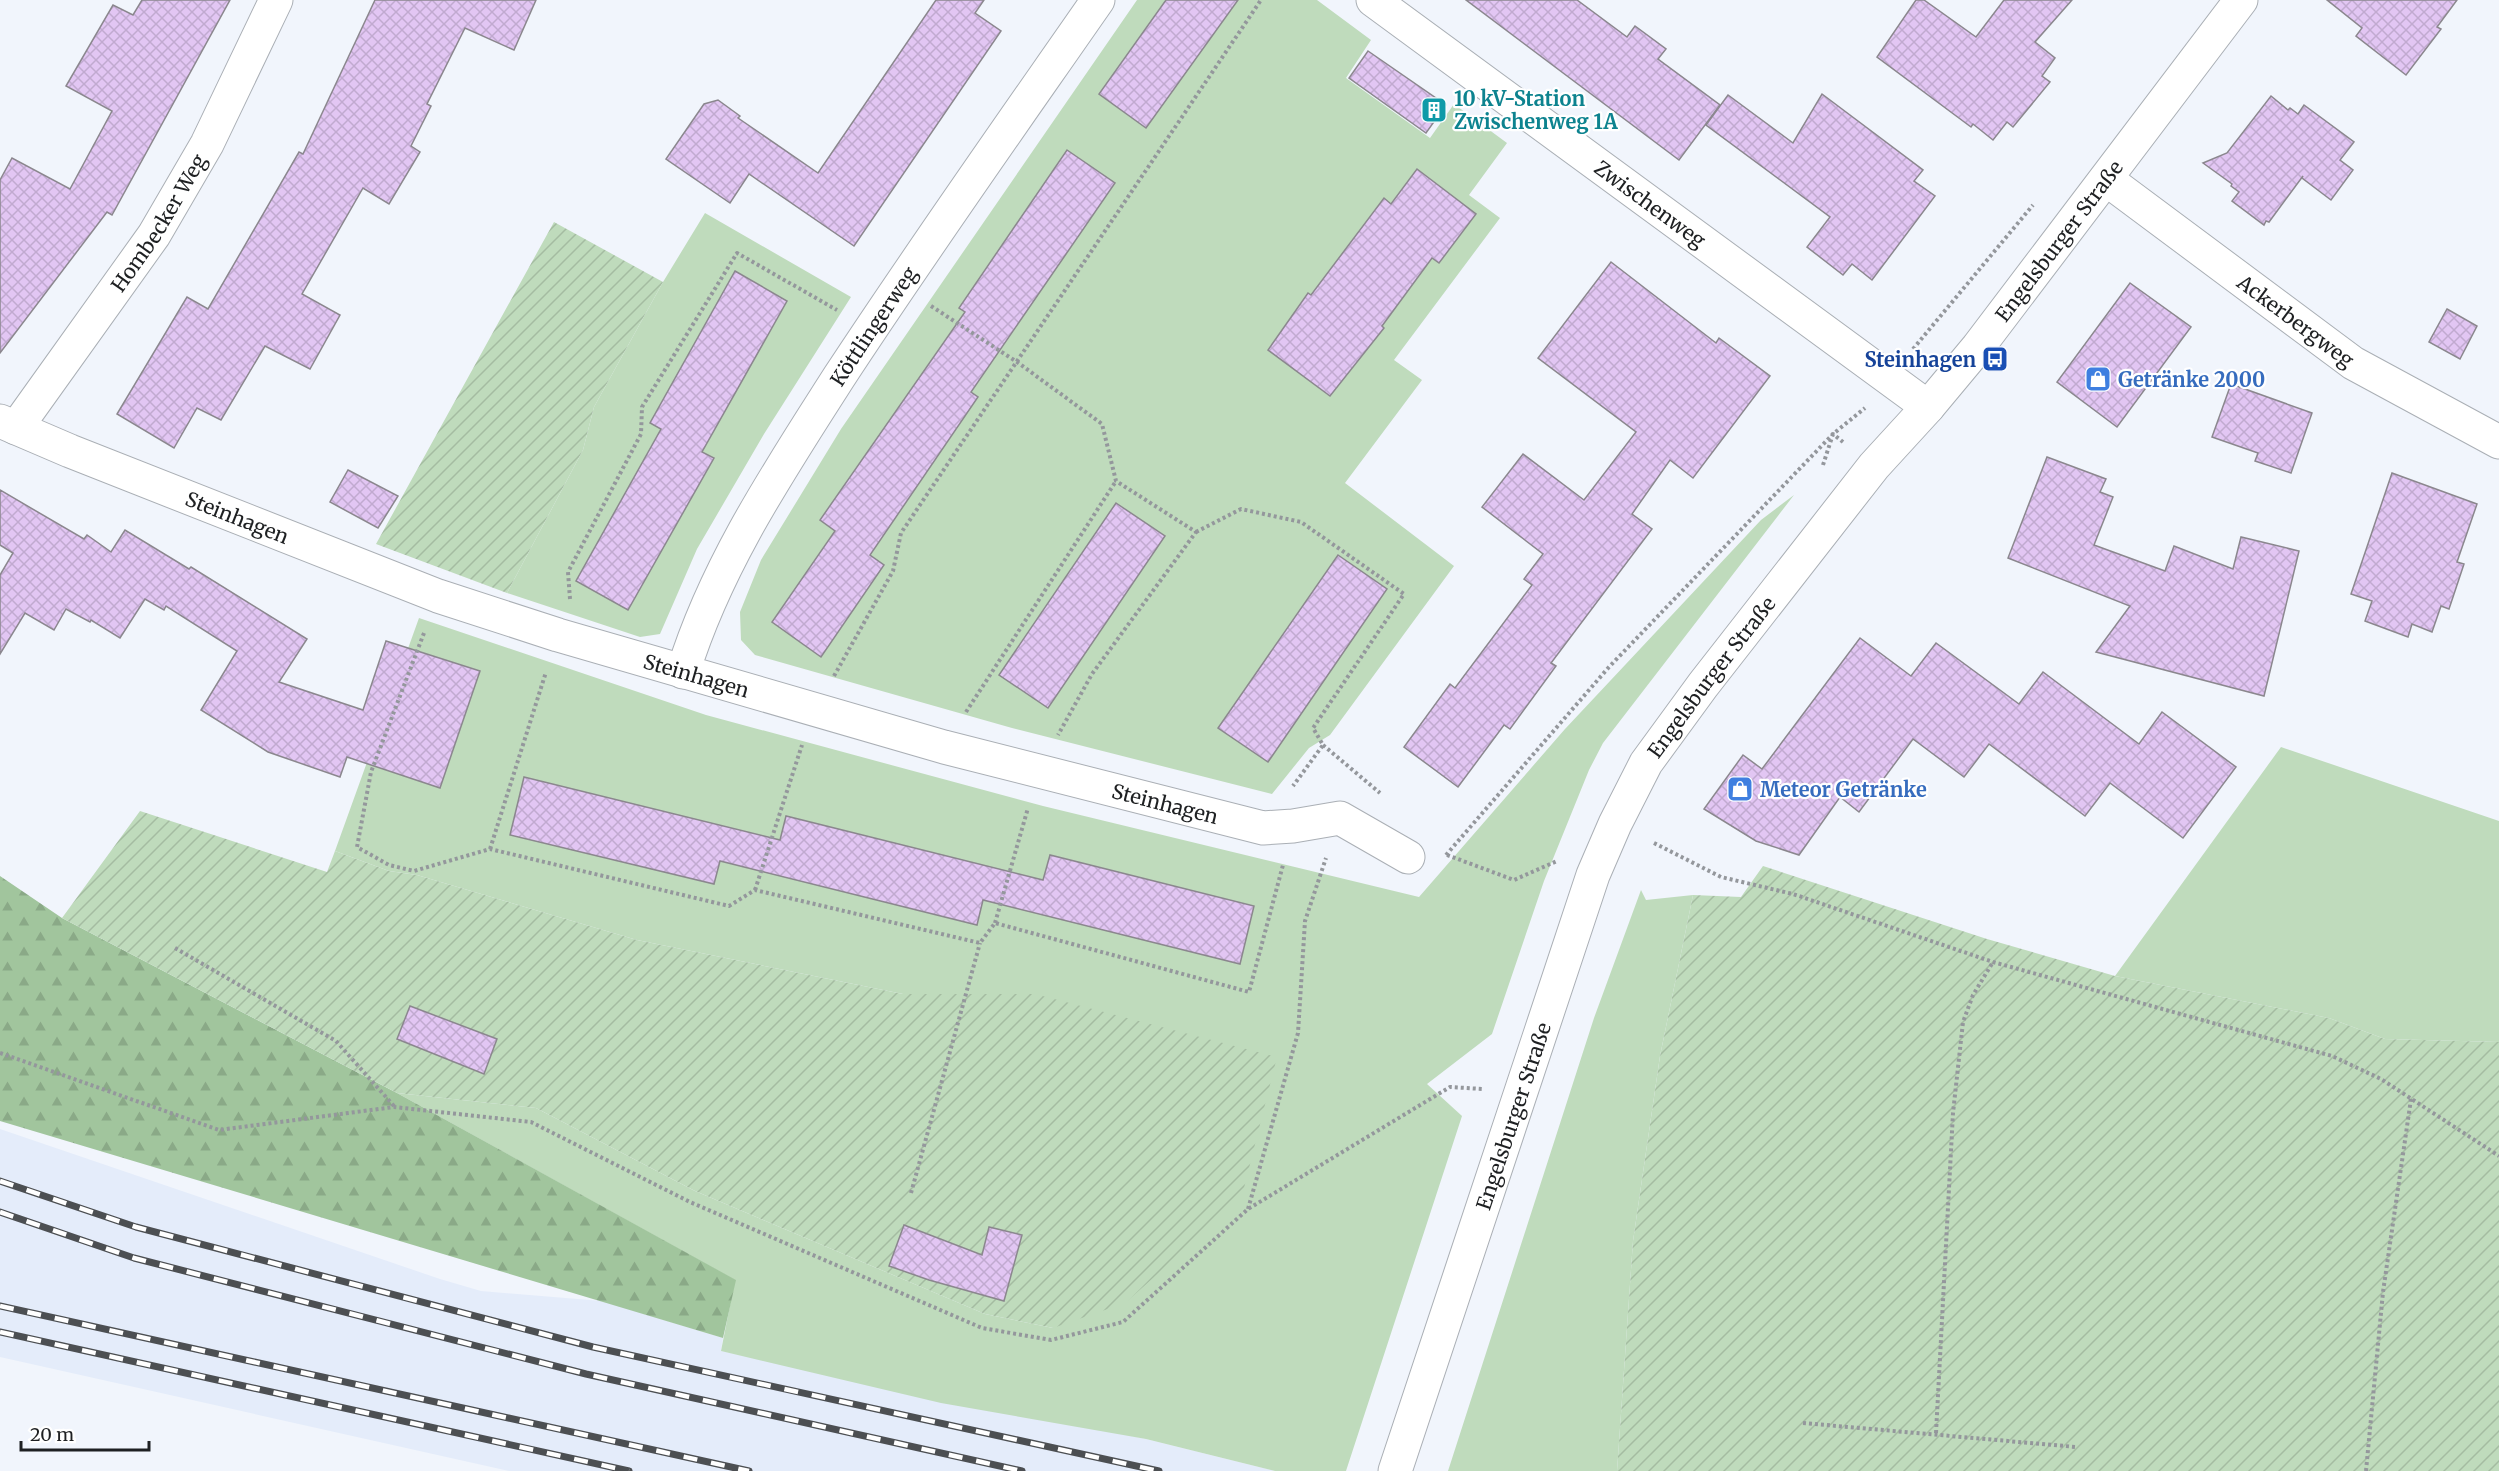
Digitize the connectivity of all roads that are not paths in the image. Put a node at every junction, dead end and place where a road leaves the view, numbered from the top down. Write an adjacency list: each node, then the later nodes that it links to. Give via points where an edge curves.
1 (276, 0): 7 (street, Hombecker Weg, via 207,144 154,235)
2 (1098, 0): 9 (street, Köttlingerweg, via 900,285 778,471 697,628)
3 (1373, 0): 6 (street, Zwischenweg)
4 (2241, 0): 5 (street, Engelsburger Straße)
5 (2106, 179): 6 (street, Engelsburger Straße); 8 (street, Ackerbergweg, via 2353,363)
6 (1928, 407): 11 (street, Engelsburger Straße, via 1868,474 1703,685 1646,763 1615,824 1593,875)
7 (8, 424): 9 (street, Steinhagen, via 438,596)
8 (2499, 442)
9 (683, 672): 10 (street, Steinhagen, via 944,747 1278,827 1340,818)
10 (1423, 860)
11 (1395, 1471)

